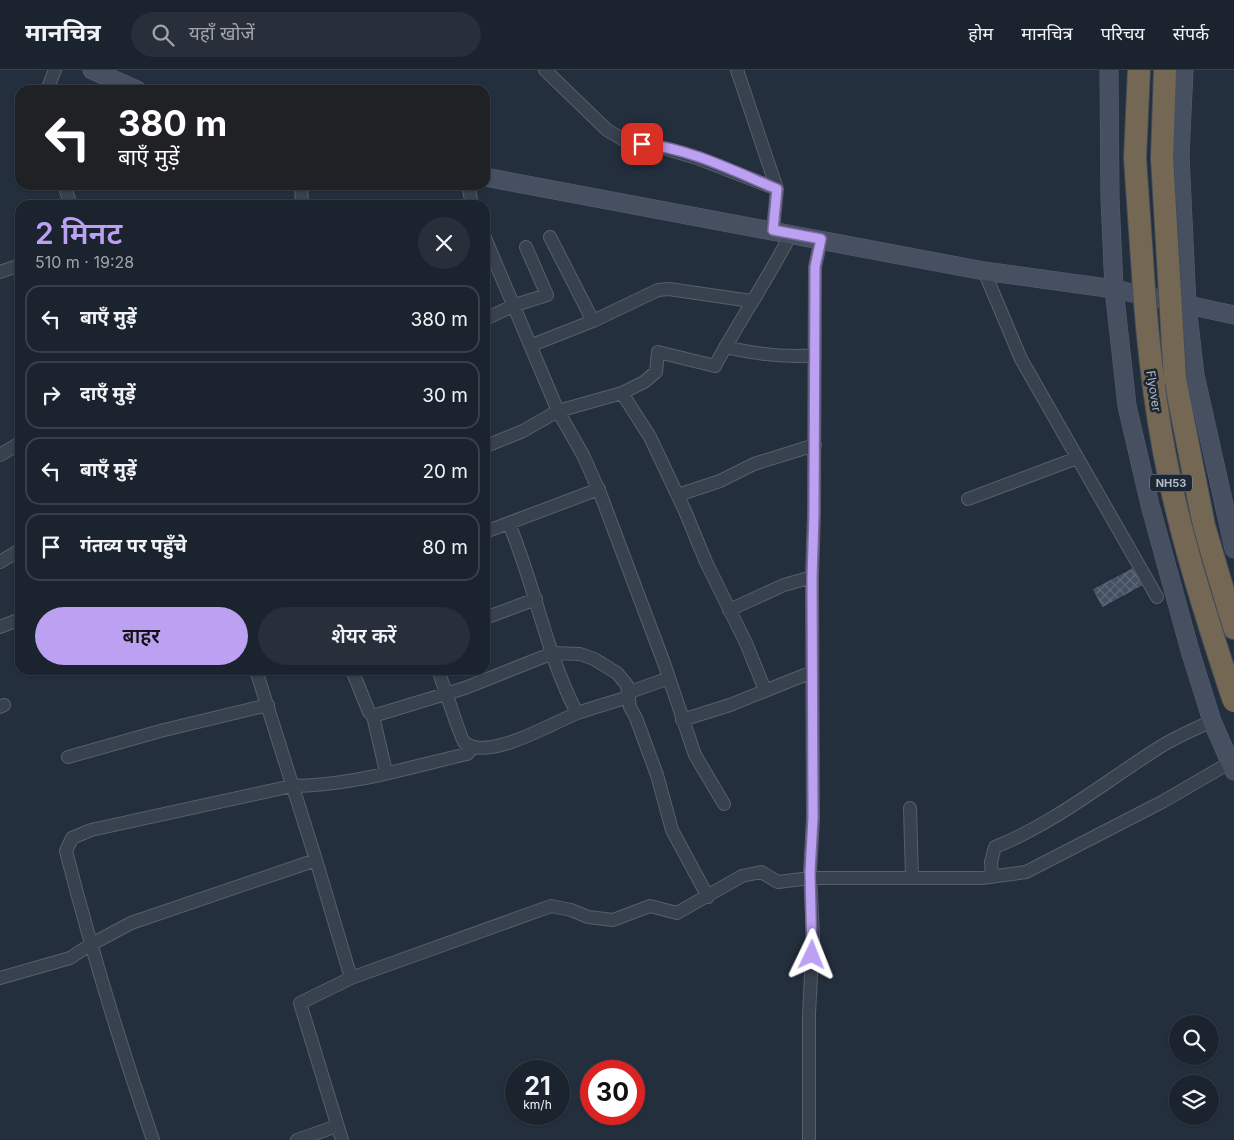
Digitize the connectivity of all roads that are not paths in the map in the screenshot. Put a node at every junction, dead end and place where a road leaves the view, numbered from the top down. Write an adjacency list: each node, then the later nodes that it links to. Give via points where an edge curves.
1 (55, 70): 9 (street)
2 (95, 70): 10 (street)
3 (546, 70): 12 (street, via 607,130 630,144 654,145 697,158)
4 (737, 70): 12 (street)
5 (1109, 70): 22 (street)
6 (1139, 70): 64 (highway, Flyover / NH53, bridge, via 1136,158 1151,376 1178,518)
7 (1165, 70): 54 (highway, Flyover / NH53, bridge, via 1162,158 1175,379 1204,526)
8 (1184, 70): 25 (street, via 1180,155)
9 (50, 85)
10 (126, 85)
11 (490, 178): 13 (street)
12 (777, 189): 13 (street)
13 (773, 230): 14 (street)
14 (791, 234): 16 (street); 23 (street)
15 (550, 237): 28 (street)
16 (821, 239): 20 (street); 31 (street, via 815,267)
17 (526, 247): 24 (street, via 547,295)
18 (490, 249): 24 (street)
19 (15, 267): 21 (street)
20 (984, 271): 22 (street); 38 (street, via 1021,359)
21 (0, 272)
22 (1114, 289): 25 (street); 69 (street, via 1127,406 1150,505)
23 (751, 301): 28 (street, via 658,290); 30 (street)
24 (515, 305): 27 (street); 29 (street)
25 (1187, 306): 26 (street); 44 (street, via 1195,375)
26 (1234, 316)
27 (490, 317)
28 (593, 321): 29 (street)
29 (532, 346): 33 (street)
30 (724, 348): 31 (street, via 790,357); 32 (street, via 714,366 658,352 656,372)
31 (815, 355): 36 (street)
32 (622, 393): 33 (street); 40 (street, via 650,437)
33 (558, 411): 34 (street); 39 (street)
34 (490, 444)
35 (15, 445): 37 (street)
36 (815, 445): 40 (street, via 754,464 720,481); 47 (street)
37 (1, 451)
38 (1077, 458): 41 (street); 48 (street)
39 (598, 489): 42 (street); 60 (street)
40 (678, 495): 50 (street)
41 (968, 499)
42 (509, 524): 43 (street); 49 (street)
43 (490, 530)
44 (1234, 549)
45 (15, 553): 46 (street)
46 (0, 562)
47 (812, 578): 50 (street, via 784,585); 56 (street)
48 (1157, 598)
49 (536, 599): 51 (street); 55 (street)
50 (729, 610): 61 (street)
51 (490, 616)
52 (15, 621): 53 (street)
53 (0, 628)
54 (1234, 628)
55 (553, 653): 62 (street); 63 (street, via 580,654 594,659 617,673); 66 (street)
56 (812, 672): 61 (street); 80 (street)
57 (258, 675): 65 (street)
58 (354, 675): 67 (street)
59 (440, 675): 62 (street)
60 (669, 678): 63 (street); 68 (street)
61 (765, 690): 68 (street)
62 (447, 692): 67 (street); 70 (street, via 462,740)
63 (630, 694): 66 (street); 81 (street, via 630,707 657,775 672,830)
64 (1234, 701)
65 (268, 705): 71 (street); 74 (street)
66 (577, 713): 70 (street, via 530,735)
67 (373, 716): 73 (street)
68 (682, 720): 75 (street, via 695,755)
69 (1212, 721): 72 (street); 79 (street, via 1162,745 1080,801 995,847)
70 (473, 748): 73 (street, via 467,754)
71 (68, 757)
72 (1232, 767): 79 (street, via 1045,864 1026,872)
73 (386, 772): 74 (street, via 323,786)
74 (292, 786): 77 (street); 82 (street, via 91,830 72,838 66,850)
75 (724, 804)
76 (910, 808): 78 (street)
77 (316, 860): 82 (street, via 131,924); 84 (street)
78 (912, 877): 79 (street); 80 (street)
79 (992, 877)
80 (810, 878): 81 (street, via 778,882 761,872 742,876); 89 (street, via 813,936)
81 (708, 897): 84 (street, via 677,913 650,906 613,920 588,917 551,906)
82 (90, 945): 83 (street, via 70,958); 86 (street)
83 (0, 978)
84 (350, 978): 85 (street, via 300,1003)
85 (337, 1126): 87 (street); 88 (street)
86 (153, 1140)
87 (297, 1140)
88 (342, 1140)
89 (809, 1140)

